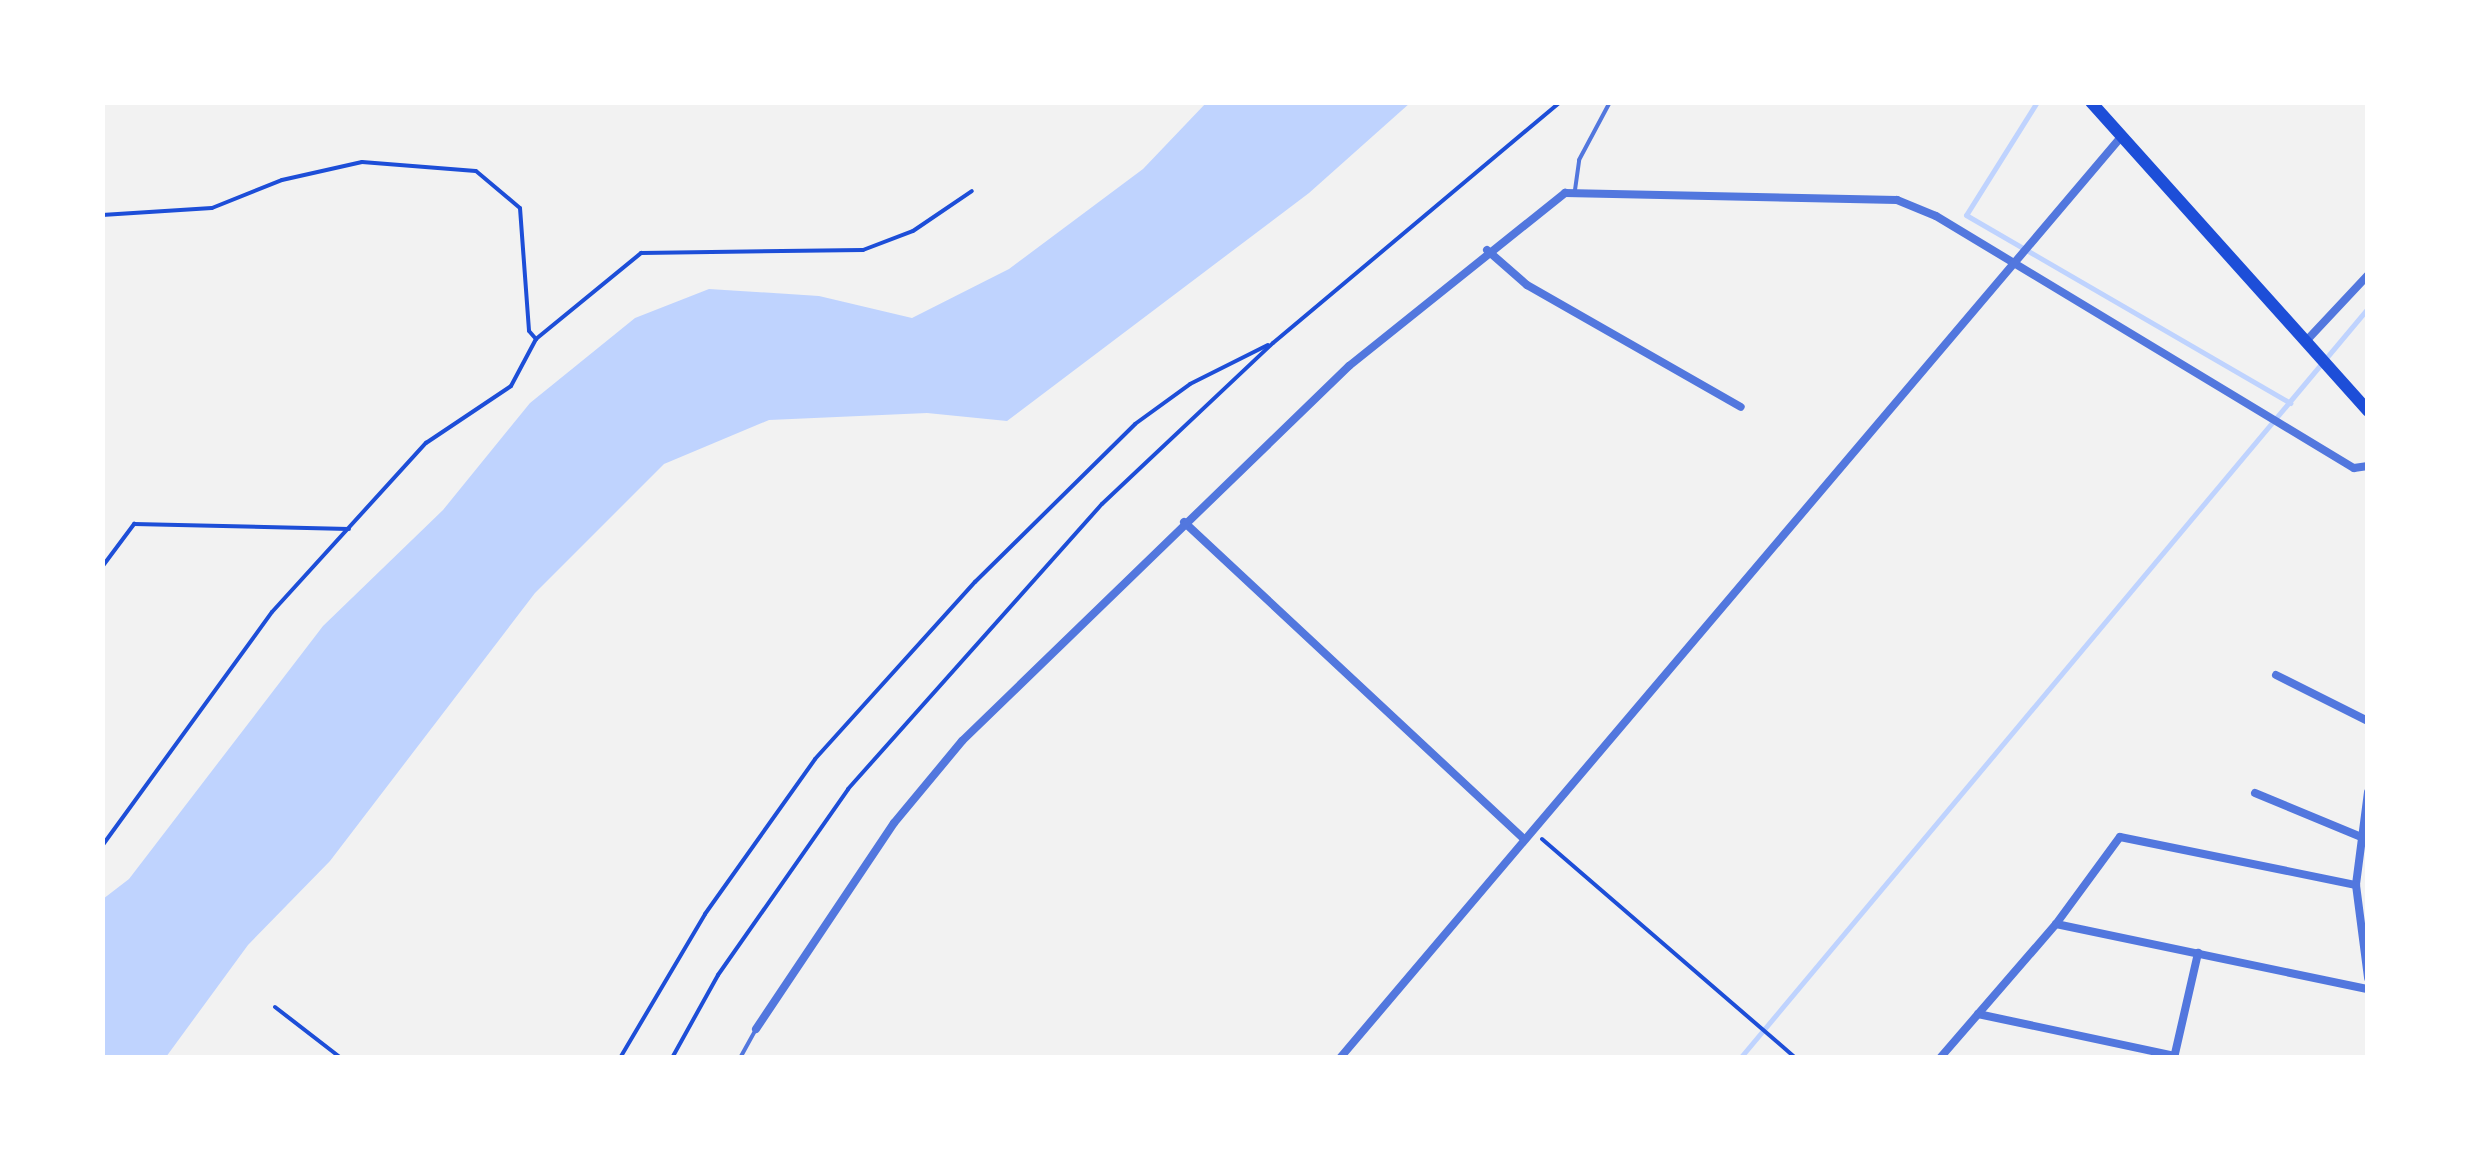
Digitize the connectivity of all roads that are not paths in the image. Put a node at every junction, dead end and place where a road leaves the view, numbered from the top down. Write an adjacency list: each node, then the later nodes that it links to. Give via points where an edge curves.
1 (1610, 102): 4 (lane, via 1580,160)
2 (2091, 102): 3 (main road)
3 (2122, 136): 6 (street); 8 (main road)
4 (1576, 190): 5 (street); 6 (street, via 1898,200)
5 (1487, 250): 9 (street, via 1527,285); 12 (street, via 1349,366)
6 (2011, 263): 11 (street, via 2354,468); 18 (street)
7 (2368, 275): 8 (street)
8 (2308, 339): 10 (main road)
9 (1741, 406)
10 (2368, 411)
11 (2368, 466)
12 (1184, 522): 18 (street); 25 (street, via 962,741 894,823)
13 (2276, 675): 14 (street)
14 (2368, 721)
15 (2368, 792): 17 (street)
16 (2255, 793): 17 (street)
17 (2359, 836): 19 (street)
18 (1524, 840): 28 (street)
19 (2356, 886): 20 (street, via 2120,837); 22 (street)
20 (2056, 924): 21 (street); 24 (street)
21 (2198, 954): 23 (street); 26 (street)
22 (2368, 978)
23 (2368, 989)
24 (1978, 1014): 26 (street); 29 (street)
25 (756, 1029): 27 (lane)
26 (2175, 1057)
27 (740, 1058)
28 (1340, 1058)
29 (1940, 1058)

